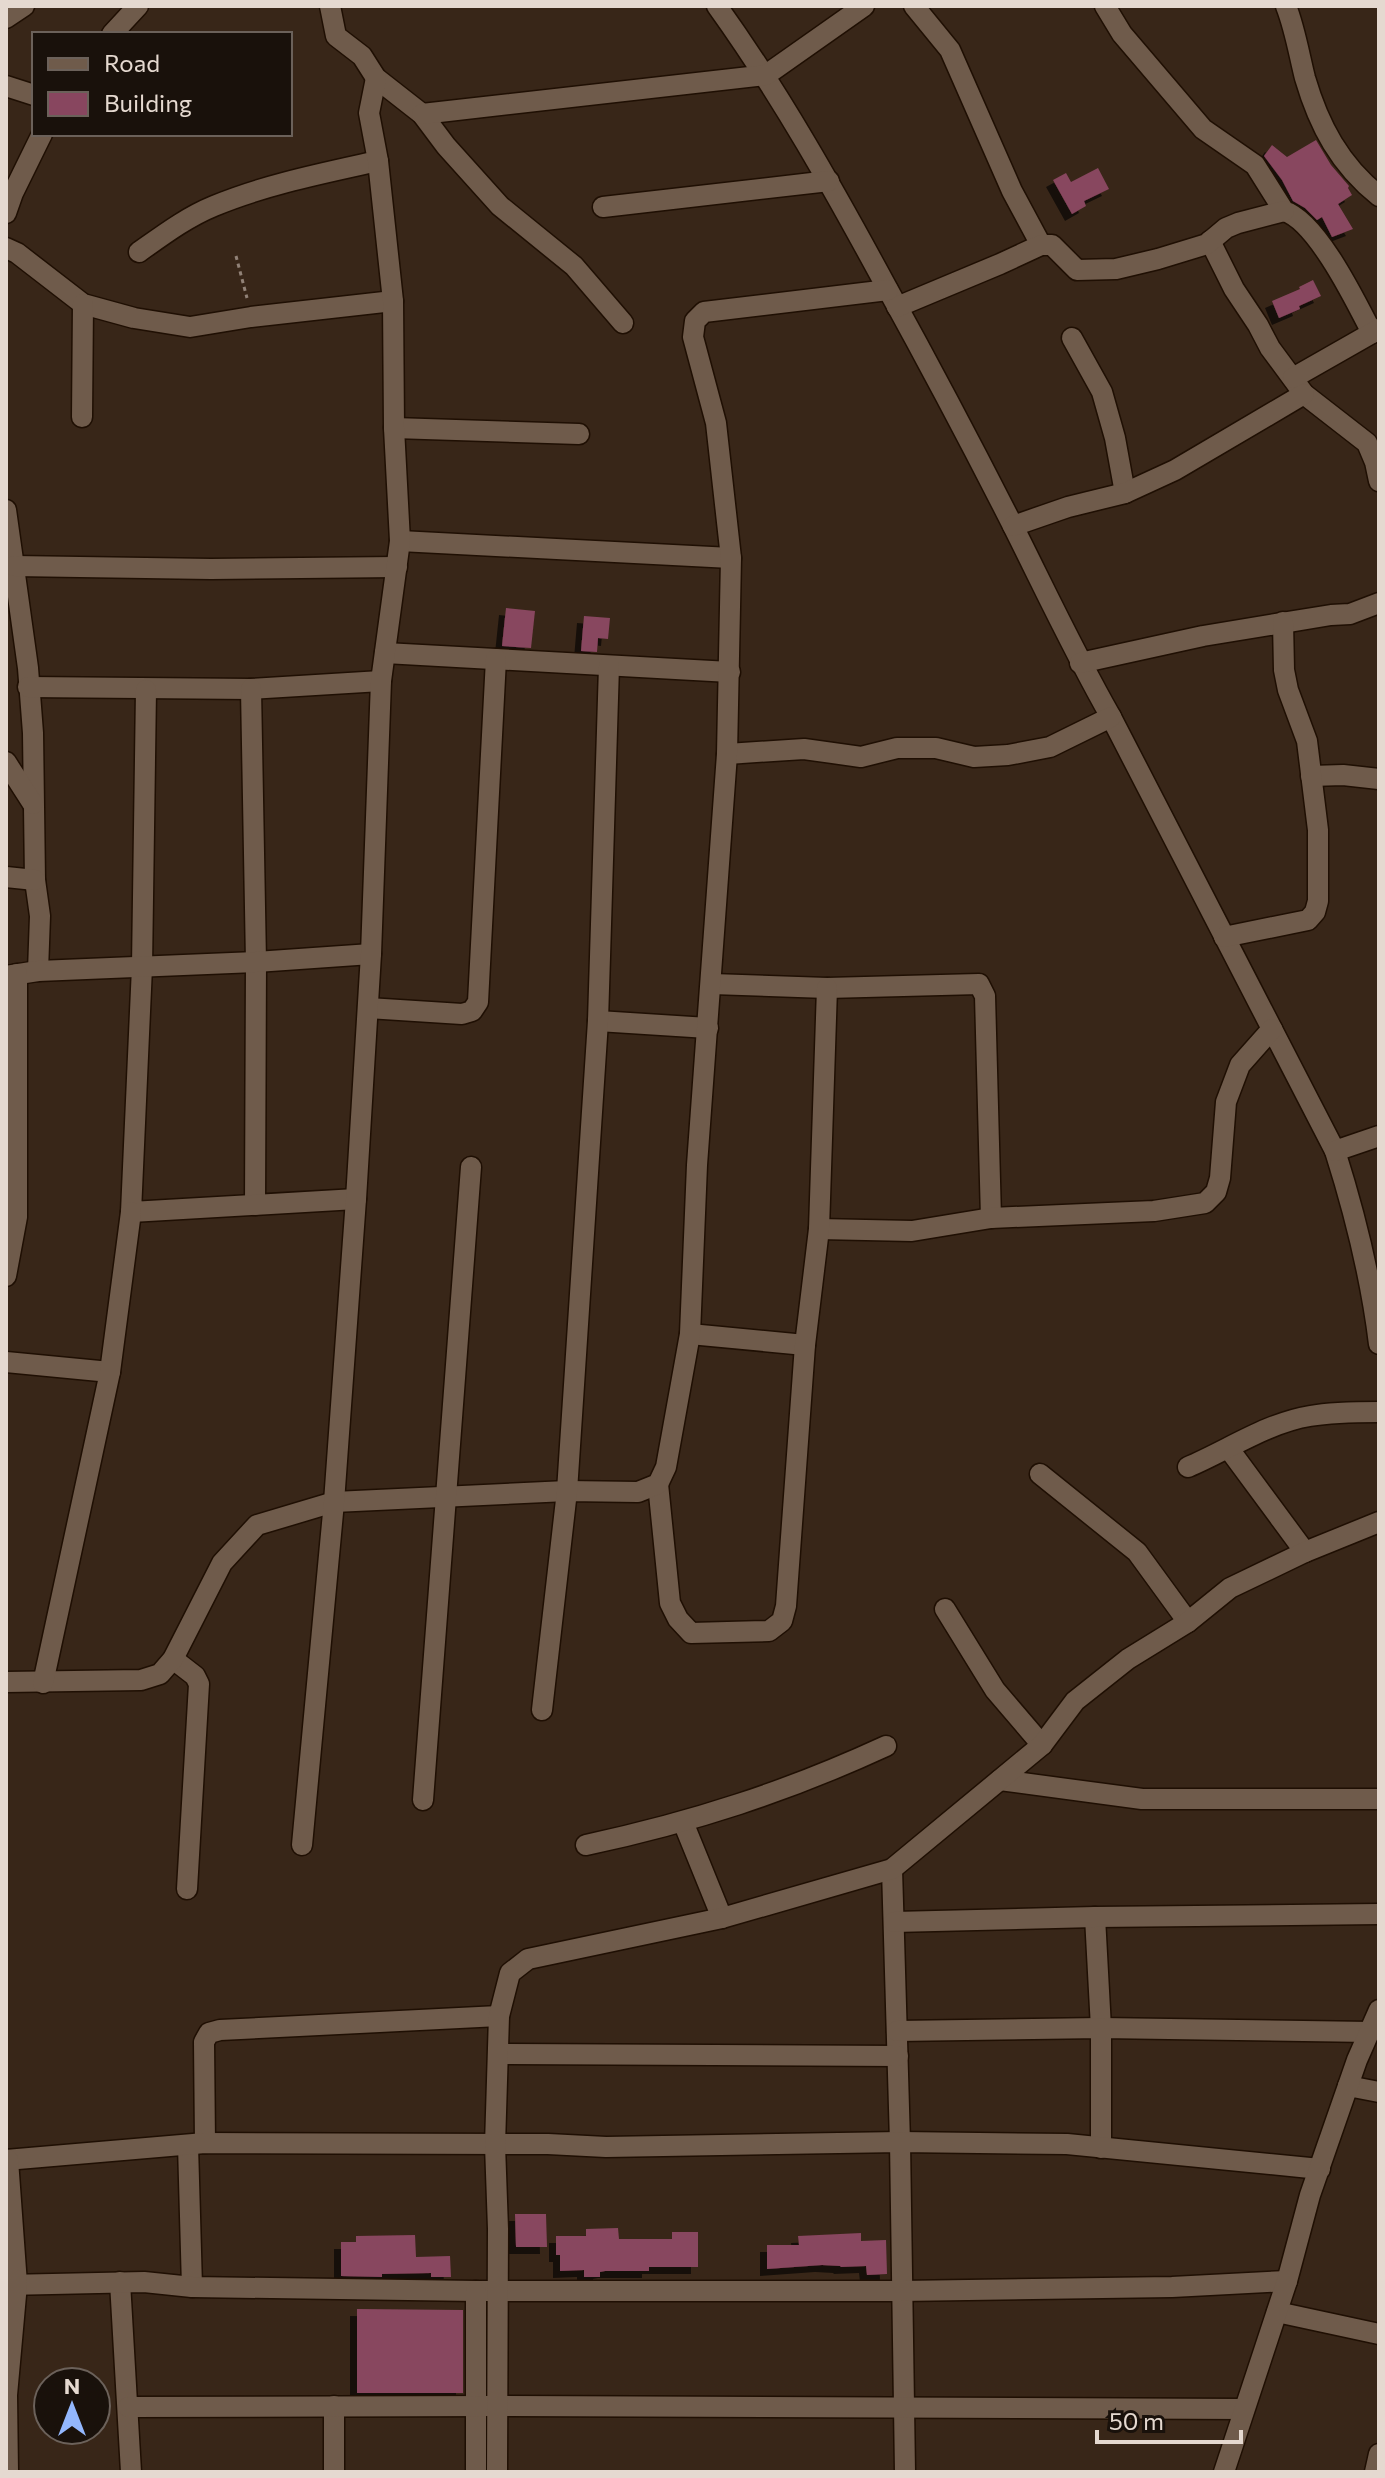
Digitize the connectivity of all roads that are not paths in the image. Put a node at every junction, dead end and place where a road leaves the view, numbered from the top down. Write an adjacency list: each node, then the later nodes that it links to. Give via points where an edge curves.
1 (24, 6): 9 (street)
2 (138, 6): 10 (street)
3 (330, 6): 12 (street, via 336,36 362,56)
4 (717, 6): 11 (street)
5 (864, 6): 11 (street)
6 (914, 6): 24 (street, via 950,50)
7 (1105, 6): 21 (street, via 1122,34 1203,129 1255,165)
8 (1286, 6): 19 (street, via 1327,137)
9 (6, 18)
10 (114, 32)
11 (766, 75): 15 (street); 18 (street)
12 (376, 78): 15 (street); 17 (street, via 369,113)
13 (6, 86): 14 (street)
14 (32, 94)
15 (422, 114): 30 (street, via 500,206 574,266)
16 (41, 136): 22 (street)
17 (378, 161): 26 (street, via 214,206); 28 (street)
18 (829, 181): 20 (street); 27 (street)
19 (1379, 196)
20 (603, 207)
21 (1284, 211): 23 (street, via 1226,228); 31 (street, via 1311,232)
22 (6, 213)
23 (1210, 241): 24 (street, via 1158,259 1091,271 1077,270 1052,245); 33 (street, via 1234,289)
24 (1041, 245): 27 (street, via 1000,264)
25 (6, 248): 29 (street)
26 (139, 252)
27 (893, 298): 40 (street); 42 (street, via 704,312 695,321 693,337 716,423)
28 (393, 301): 29 (street, via 190,327); 35 (street)
29 (83, 304): 34 (street)
30 (623, 323)
31 (1375, 331): 33 (street)
32 (1072, 338): 38 (street, via 1102,392)
33 (1298, 386): 37 (street, via 1367,443); 38 (street, via 1175,470)
34 (82, 417)
35 (394, 428): 36 (street); 41 (street)
36 (579, 434)
37 (1379, 481)
38 (1125, 493): 40 (street)
39 (6, 510): 43 (street)
40 (1013, 526): 49 (street)
41 (400, 541): 42 (street); 44 (street)
42 (731, 558): 51 (street)
43 (14, 566): 44 (street); 53 (street)
44 (397, 567): 47 (street)
45 (1379, 603): 46 (street, via 1350,614)
46 (1283, 622): 49 (street); 59 (street, via 1284,670 1307,741)
47 (385, 653): 48 (street); 52 (street)
48 (496, 659): 50 (street); 72 (street, via 478,1002 462,1014)
49 (1080, 663): 56 (street)
50 (609, 666): 51 (street); 73 (street)
51 (730, 672): 57 (street)
52 (381, 681): 54 (street); 65 (street)
53 (28, 687): 55 (street); 61 (street)
54 (251, 689): 55 (street); 66 (street)
55 (146, 690): 67 (street)
56 (1111, 717): 57 (street, via 1050,747 1008,755 974,757 936,748 897,748 861,757 804,749); 64 (street)
57 (727, 754): 70 (street)
58 (6, 762): 61 (street)
59 (1311, 776): 60 (street); 64 (street, via 1318,830 1315,912 1308,920)
60 (1379, 779)
61 (33, 804): 63 (street)
62 (6, 877): 63 (street)
63 (35, 880): 68 (street)
64 (1224, 937): 75 (street)
65 (371, 954): 66 (street); 72 (street)
66 (256, 962): 67 (street); 80 (street)
67 (142, 967): 68 (street); 81 (street)
68 (38, 971): 69 (street)
69 (12, 975): 84 (street, via 17,1217)
70 (712, 984): 71 (street); 74 (street)
71 (827, 988): 82 (street, via 979,984 985,996); 83 (street)
72 (368, 1008): 79 (street)
73 (598, 1021): 74 (street); 95 (street)
74 (708, 1028): 85 (street)
75 (1272, 1029): 77 (street); 82 (street, via 1240,1065 1226,1102 1220,1178 1205,1203 1154,1211)
76 (1379, 1136): 77 (street)
77 (1335, 1151): 86 (street, via 1373,1298)
78 (471, 1167): 96 (street)
79 (356, 1199): 80 (street); 97 (street)
80 (255, 1205): 81 (street)
81 (131, 1212): 89 (street)
82 (991, 1218): 83 (street, via 912,1231)
83 (819, 1229): 87 (street)
84 (6, 1276)
85 (690, 1334): 87 (street); 94 (street, via 666,1467)
86 (1379, 1344)
87 (805, 1345): 94 (street, via 782,1621 769,1631 691,1633 678,1619 670,1603)
88 (6, 1362): 89 (street)
89 (110, 1372): 104 (street)
90 (1379, 1412): 91 (street, via 1307,1416)
91 (1229, 1449): 92 (street); 99 (street)
92 (1188, 1467)
93 (1040, 1474): 101 (street, via 1137,1552)
94 (658, 1484): 95 (street, via 638,1492)
95 (567, 1491): 96 (street); 105 (street)
96 (446, 1496): 97 (street); 110 (street)
97 (334, 1502): 102 (street, via 257,1525 222,1563); 112 (street)
98 (1379, 1522): 99 (street)
99 (1305, 1552): 101 (street, via 1230,1588)
100 (945, 1609): 106 (street, via 995,1690)
101 (1188, 1622): 106 (street, via 1128,1659 1075,1701)
102 (173, 1659): 104 (street, via 160,1674 141,1680); 115 (street, via 199,1684)
103 (6, 1682): 104 (street)
104 (43, 1683)
105 (542, 1710)
106 (1042, 1745): 108 (street)
107 (886, 1746): 111 (street, via 773,1794)
108 (1000, 1780): 109 (street, via 1142,1799); 114 (street)
109 (1379, 1799)
110 (423, 1800)
111 (683, 1822): 113 (street); 118 (street)
112 (302, 1845)
113 (586, 1845)
114 (892, 1869): 118 (street); 119 (street)
115 (187, 1889)
116 (1379, 1914): 117 (street)
117 (1095, 1917): 119 (street); 122 (street)
118 (722, 1918): 121 (street, via 528,1959 510,1973)
119 (894, 1922): 123 (street)
120 (1379, 2010): 124 (street)
121 (499, 2016): 125 (street); 130 (street, via 209,2033)
122 (1101, 2028): 123 (street); 124 (street); 132 (street)
123 (897, 2031): 126 (street)
124 (1370, 2032): 127 (street)
125 (499, 2054): 126 (street); 131 (street)
126 (898, 2056): 129 (street)
127 (1348, 2086): 128 (street); 134 (street)
128 (1379, 2092)
129 (900, 2142): 131 (street); 132 (street); 140 (street)
130 (196, 2144): 131 (street); 133 (street); 138 (street)
131 (495, 2145): 139 (street)
132 (1101, 2148): 134 (street)
133 (7, 2160): 137 (street)
134 (1320, 2169): 135 (street)
135 (1287, 2281): 140 (street); 141 (street)
136 (120, 2282): 137 (street); 138 (street); 146 (street)
137 (11, 2285): 143 (street)
138 (192, 2287): 139 (street)
139 (486, 2290): 140 (street); 145 (street)
140 (901, 2291): 147 (street)
141 (1277, 2312): 142 (street); 148 (street)
142 (1379, 2334)
143 (7, 2395): 150 (street)
144 (334, 2406): 145 (street); 146 (street); 152 (street)
145 (486, 2406): 147 (street); 153 (street); 154 (street)
146 (128, 2407): 151 (street)
147 (904, 2407): 148 (street); 155 (street)
148 (1244, 2409): 156 (street)
149 (1379, 2454): 157 (street)
150 (8, 2472)
151 (131, 2472)
152 (334, 2472)
153 (476, 2472)
154 (497, 2472)
155 (905, 2472)
156 (1224, 2472)
157 (1375, 2472)

